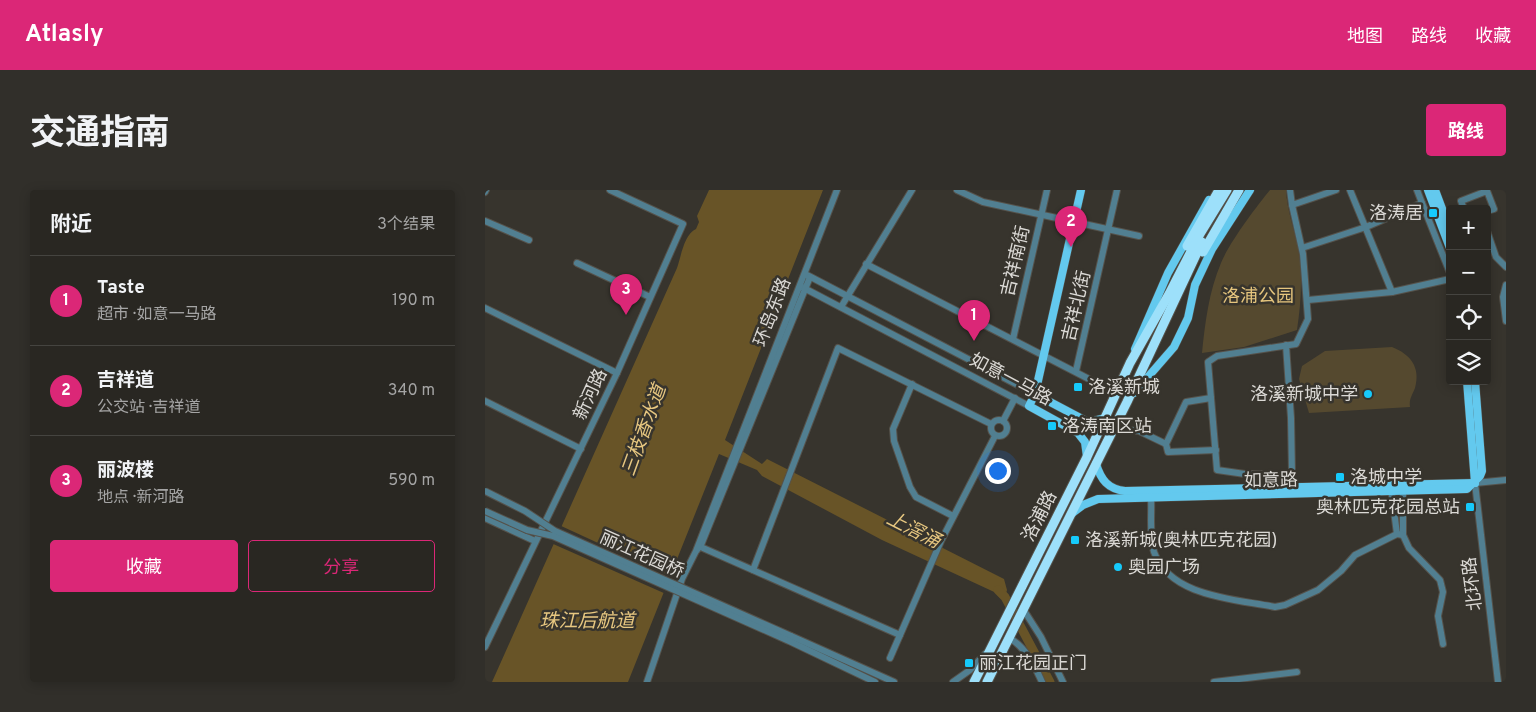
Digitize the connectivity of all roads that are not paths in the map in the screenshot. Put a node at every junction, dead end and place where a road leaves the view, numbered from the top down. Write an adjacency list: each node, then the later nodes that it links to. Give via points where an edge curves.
1 (610, 190): 46 (street, 新河路, via 683,224)
2 (837, 190): 40 (street, 环岛东路)
3 (911, 190): 38 (street)
4 (957, 190): 25 (street, via 983,202)
5 (1047, 190): 25 (street, 吉祥南街)
6 (1081, 190): 27 (main road)
7 (1117, 190): 29 (street, 吉祥北街)
8 (1217, 190): 30 (highway); 54 (main road, 洛浦路, via 1168,273)
9 (1227, 190): 30 (highway)
10 (1233, 190): 30 (highway)
11 (1239, 190): 30 (highway)
12 (1250, 190): 65 (main road, 洛浦路, via 1212,249 1195,285 1188,318 1174,347)
13 (1290, 190): 21 (street)
14 (1337, 190): 19 (street)
15 (1350, 190): 28 (street)
16 (1417, 190): 20 (street)
17 (1428, 190): 32 (main road)
18 (1435, 190): 24 (main road)
19 (1317, 193): 21 (street)
20 (1422, 203): 28 (street); 37 (street)
21 (1291, 205): 35 (street)
22 (1462, 205): 23 (street, via 1461,201 1487,191 1494,209)
23 (1491, 210)
24 (1446, 213)
25 (1041, 215): 27 (street); 51 (street, 吉祥南街)
26 (485, 221): 33 (street)
27 (1074, 222): 29 (street); 53 (main road)
28 (1366, 227): 35 (street); 44 (street)
29 (1108, 230): 31 (street); 55 (street, 吉祥北街)
30 (1202, 235): 54 (highway); 65 (highway)
31 (1139, 236)
32 (1446, 237)
33 (529, 240)
34 (1491, 243): 39 (street, via 1496,257)
35 (1302, 248): 47 (street)
36 (577, 263): 46 (street)
37 (1446, 263)
38 (866, 264): 45 (street); 51 (street)
39 (1506, 267)
40 (807, 275): 43 (street, 环岛东路); 45 (street, 如意一马路)
41 (1446, 280): 44 (street)
42 (1506, 285): 50 (street, via 1503,297)
43 (802, 287): 48 (street, 如意一马路); 102 (street, 环岛东路, via 682,579)
44 (1392, 292): 47 (street)
45 (847, 294): 48 (street); 60 (street, 如意一马路)
46 (650, 297): 56 (street, 新河路)
47 (1307, 300): 52 (street, via 1308,319 1295,344)
48 (841, 307): 62 (street, 如意一马路)
49 (485, 308): 56 (street)
50 (1506, 321)
51 (1013, 339): 53 (street)
52 (1286, 345): 63 (street, via 1217,356 1208,362); 77 (street, via 1291,474)
53 (1044, 354): 55 (street); 60 (main road)
54 (1130, 363): 61 (highway, 洛浦路)
55 (1076, 371): 61 (street)
56 (617, 373): 73 (street, 新河路)
57 (911, 384): 69 (street); 86 (street, via 893,429 894,441 916,497); 92 (street, via 838,348)
58 (1467, 385): 79 (main road, 北环路)
59 (1475, 385): 79 (main road, 北环路, via 1482,471)
60 (1035, 394): 66 (main road); 67 (main road, 如意一马路, via 1088,422)
61 (1118, 394): 67 (highway, 洛浦路)
62 (1015, 398): 66 (street, 如意一马路); 68 (street)
63 (1211, 398): 72 (street, via 1186,402); 74 (street)
64 (485, 401): 73 (street)
65 (1127, 402): 70 (highway, 洛浦路)
66 (1029, 406): 75 (main road, 如意一马路, via 1078,433 1085,442)
67 (1106, 418): 75 (highway, 洛浦路)
68 (1003, 421): 69 (street); 71 (street, via 1007,426 1006,432)
69 (991, 424): 71 (street)
70 (1113, 429): 72 (street, via 1139,431); 76 (highway, 洛浦路)
71 (995, 436): 86 (street)
72 (1166, 444): 74 (street, via 1168,452)
73 (581, 449): 90 (street, 新河路)
74 (1216, 450): 77 (street, via 1217,470)
75 (1087, 457): 99 (highway, 洛浦路)
76 (1096, 464): 80 (main road, 如意路, via 1103,480 1119,490); 87 (highway, 洛浦路)
77 (1269, 474): 80 (street)
78 (1506, 480): 79 (street, 如意路)
79 (1475, 483): 82 (main road, 如意路, via 1463,490); 111 (street, 北环路)
80 (1270, 486): 81 (main road, 如意路)
81 (1391, 488): 82 (main road, 如意路); 84 (main road, 如意路); 89 (street)
82 (1403, 488): 89 (street)
83 (485, 491): 96 (street, 丽江花园桥, bridge, via 555,531)
84 (1151, 497): 87 (main road, 如意路, via 1092,500); 89 (street, via 1153,550 1163,570 1201,592 1275,607 1318,590 1355,555)
85 (485, 511): 96 (street, 丽江花园桥, bridge, via 522,528 553,536)
86 (953, 516): 94 (street)
87 (1070, 516): 93 (highway, 洛浦路)
88 (485, 518): 90 (street)
89 (1400, 534): 97 (street, via 1440,580 1443,592 1439,616)
90 (535, 541): 98 (street, 新河路)
91 (703, 548): 92 (street)
92 (753, 570): 94 (street)
93 (1023, 609): 95 (highway, 洛浦路); 109 (street)
94 (900, 635): 100 (street)
95 (1009, 638): 107 (highway, 洛浦路); 108 (street, via 1017,642)
96 (790, 639): 103 (street); 104 (street)
97 (1443, 644)
98 (485, 647)
99 (991, 648): 105 (street, via 971,670); 106 (highway, 洛浦路)
100 (890, 658)
101 (1297, 672): 110 (street)
102 (647, 682)
103 (875, 682)
104 (894, 682)
105 (953, 682)
106 (974, 682)
107 (987, 682)
108 (1043, 682)
109 (1063, 682)
110 (1214, 682)
111 (1499, 682)

